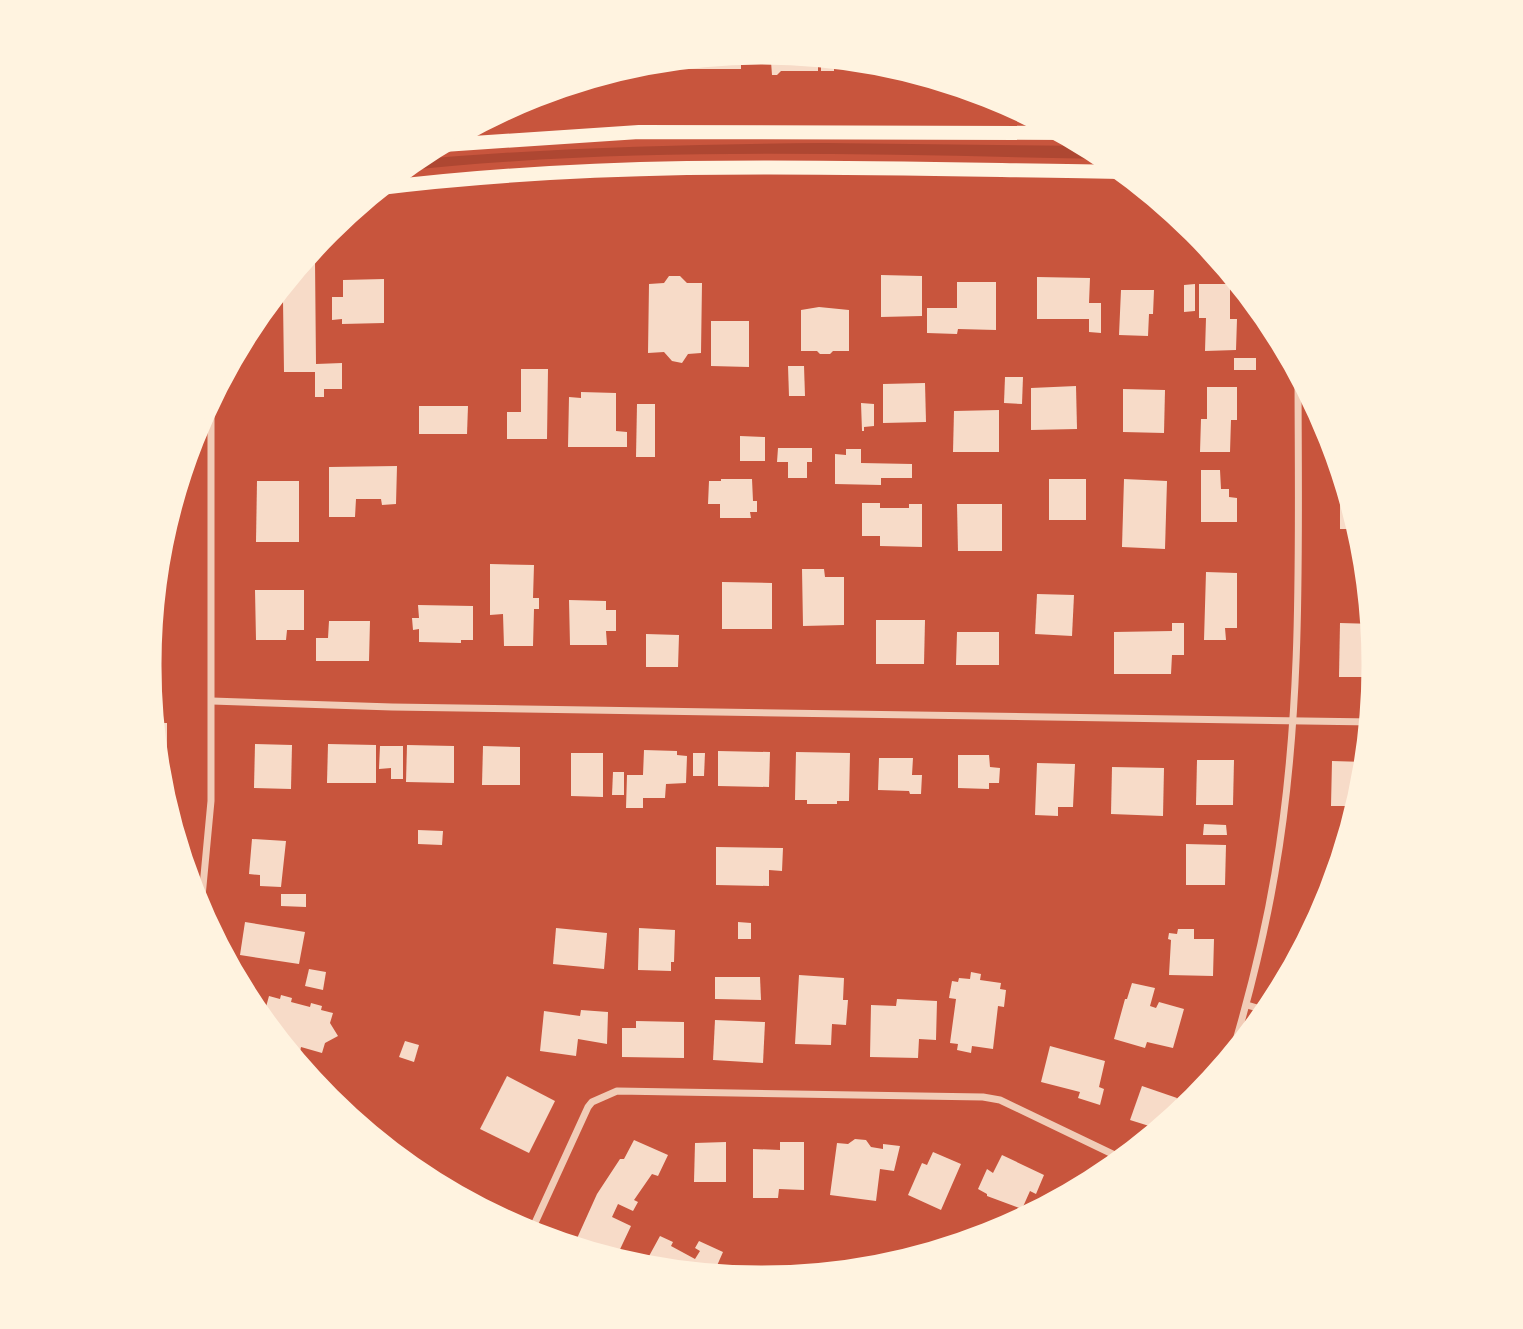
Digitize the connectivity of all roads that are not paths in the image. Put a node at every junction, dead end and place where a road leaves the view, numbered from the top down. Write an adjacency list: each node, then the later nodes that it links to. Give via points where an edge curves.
1 (1049, 133): 2 (main road, via 639,132)
2 (453, 144)
3 (1112, 172): 4 (main road, via 712,167 557,173)
4 (390, 187)
5 (1298, 386): 8 (street)
6 (211, 415): 7 (street)
7 (212, 701): 8 (street); 10 (street, via 211,801)
8 (1292, 721): 9 (street); 11 (street, via 1275,874)
9 (1363, 722)
10 (202, 894)
11 (1247, 1005): 12 (street); 13 (street)
12 (1259, 1009)
13 (1236, 1039)
14 (1115, 1155): 15 (street, via 1000,1100 983,1097 617,1091 588,1107)
15 (534, 1225)

